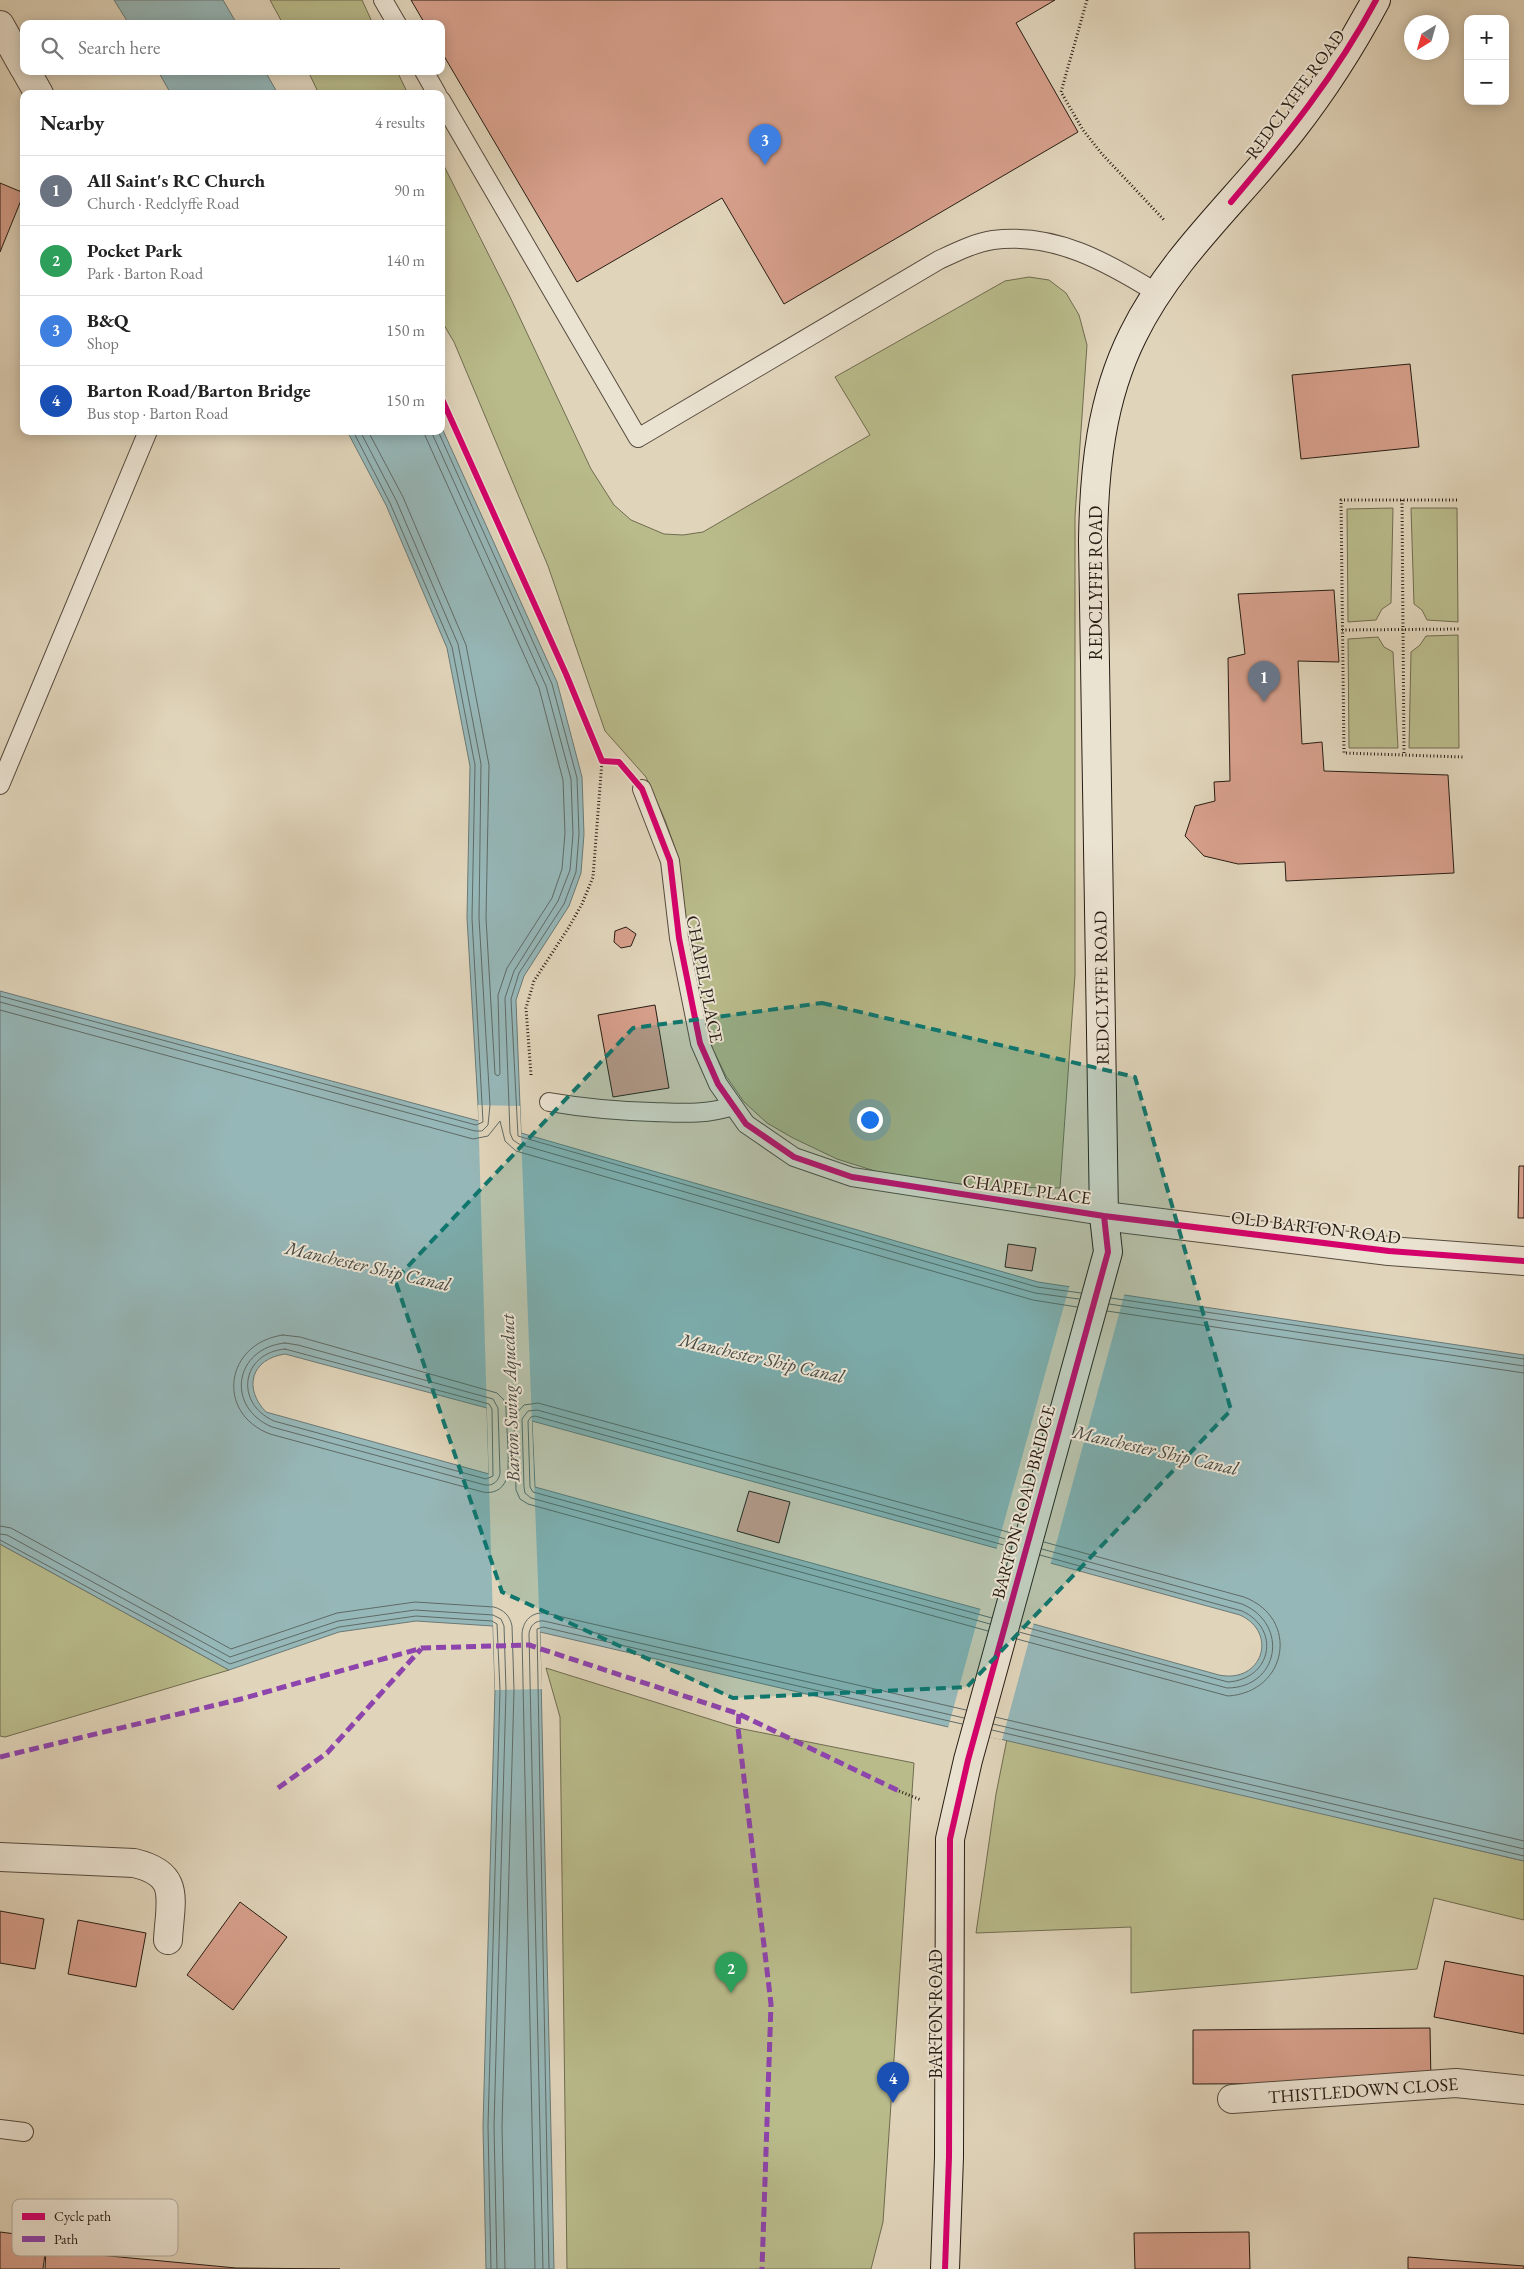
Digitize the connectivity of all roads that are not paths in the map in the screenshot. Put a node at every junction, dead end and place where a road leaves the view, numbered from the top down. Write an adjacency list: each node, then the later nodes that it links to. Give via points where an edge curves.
1 (383, 0): 3 (lane)
2 (1376, 0): 13 (main road, REDCLYFFE ROAD, via 1353,42 1292,129)
3 (395, 20)
4 (0, 25): 5 (main road)
5 (20, 62)
6 (26, 75): 9 (main road)
7 (28, 75): 10 (main road)
8 (426, 75): 11 (lane)
9 (31, 90)
10 (37, 90)
11 (435, 90)
12 (445, 107): 13 (lane, via 638,438 939,260 992,240 1050,241 1108,264)
13 (1157, 293): 19 (main road, REDCLYFFE ROAD, via 1132,335 1116,376 1102,425 1094,487)
14 (146, 435): 15 (lane)
15 (0, 784)
16 (642, 789): 18 (lane, CHAPEL PLACE, via 670,861 679,938 700,1043 718,1084)
17 (549, 1102): 18 (lane, via 595,1110 691,1113 715,1112)
18 (733, 1106): 19 (lane, CHAPEL PLACE, via 746,1124 794,1157 852,1177)
19 (1104, 1216): 20 (main road, REDCLYFFE ROAD); 21 (main road, OLD BARTON ROAD, via 1389,1251)
20 (1108, 1252): 22 (main road, BARTON ROAD BRIDGE)
21 (1524, 1261)
22 (968, 1760): 29 (main road, BARTON ROAD, via 950,1839 950,2157)
23 (0, 1857): 24 (main road, via 134,1863 151,1867 166,1878 171,1892)
24 (168, 1940)
25 (1524, 2090): 26 (main road, THISTLEDOWN CLOSE, via 1456,2083)
26 (1232, 2098)
27 (0, 2129): 28 (lane)
28 (24, 2132)
29 (945, 2269)

